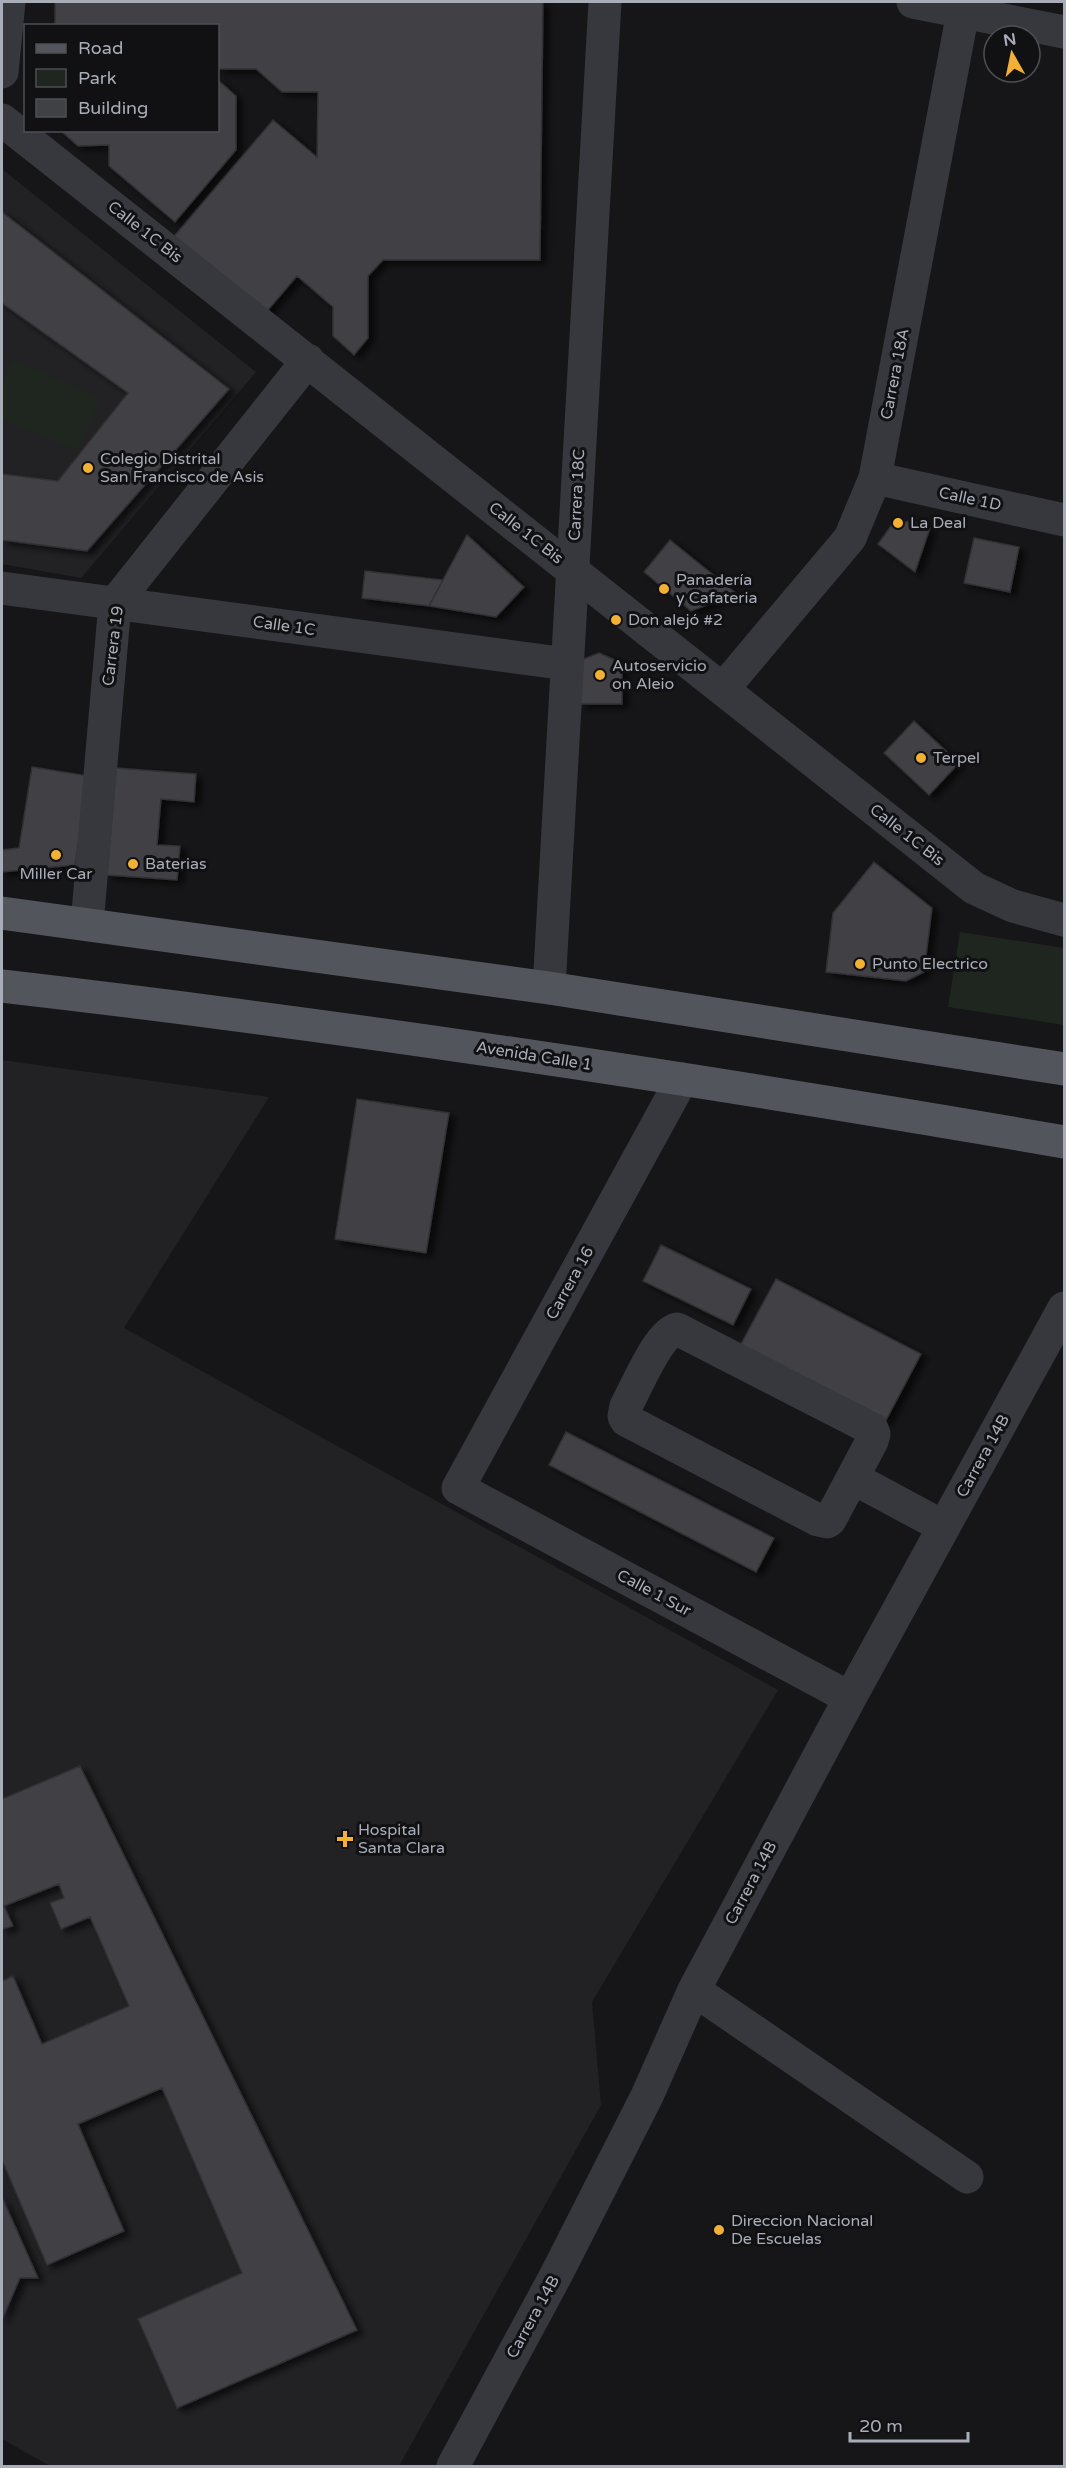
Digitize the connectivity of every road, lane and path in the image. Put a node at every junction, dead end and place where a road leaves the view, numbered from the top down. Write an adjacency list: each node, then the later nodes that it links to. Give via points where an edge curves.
1 (9, 2): 6 (street)
2 (605, 2): 11 (street, Carrera 18C)
3 (913, 2): 4 (street)
4 (963, 12): 5 (street); 9 (street, Carrera 18A)
5 (1065, 32)
6 (2, 72)
7 (2, 120): 8 (street, Calle 1C Bis)
8 (308, 360): 11 (street, Calle 1C Bis); 13 (street, Carrera 19)
9 (875, 478): 10 (street, Calle 1D); 15 (street, Carrera 18A, via 850,538)
10 (1065, 520)
11 (572, 570): 14 (street, Carrera 18C); 15 (street, Calle 1C Bis)
12 (2, 588): 13 (street, Calle 1C)
13 (116, 603): 14 (street, Calle 1C); 18 (street, Carrera 19)
14 (567, 664): 20 (street, Carrera 18C)
15 (723, 689): 17 (street, Calle 1C Bis, via 974,888 1013,906)
16 (2, 913): 18 (main road)
17 (1065, 920)
18 (87, 924): 20 (main road)
19 (2, 986): 22 (main road, Avenida Calle 1, via 228,1012)
20 (549, 988): 21 (main road)
21 (1065, 1069)
22 (682, 1079): 23 (main road, Avenida Calle 1); 26 (street, Carrera 16)
23 (1065, 1142)
24 (1065, 1308): 27 (street, Carrera 14B)
25 (853, 1478): 25 (street, via 833,1516 822,1521 630,1424 625,1411 662,1339 670,1330 677,1329 872,1430 874,1438); 27 (street)
26 (458, 1488): 28 (street, Calle 1 Sur)
27 (944, 1527): 28 (street, Carrera 14B)
28 (850, 1698): 29 (street, Carrera 14B)
29 (694, 1990): 30 (street); 31 (street, Carrera 14B, via 648,2096)
30 (967, 2177)
31 (453, 2466)

